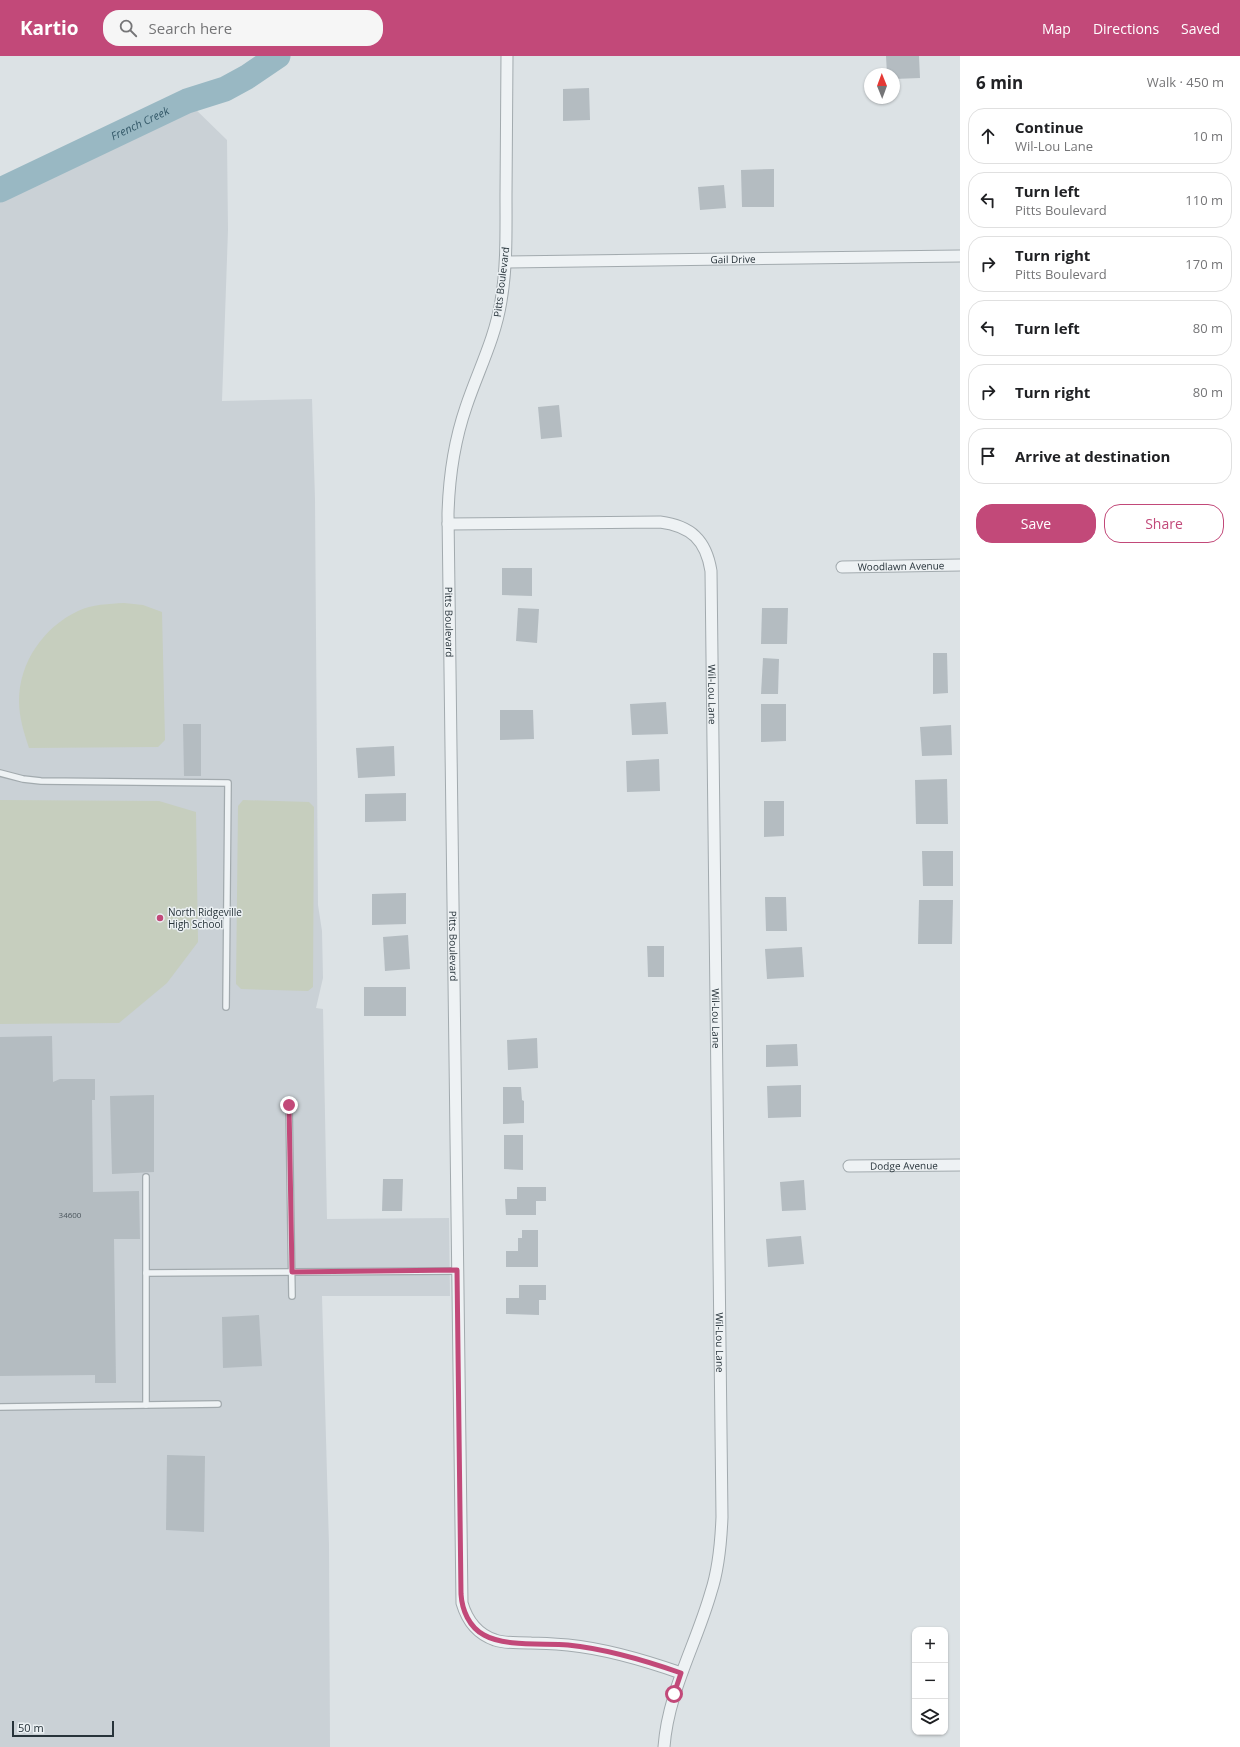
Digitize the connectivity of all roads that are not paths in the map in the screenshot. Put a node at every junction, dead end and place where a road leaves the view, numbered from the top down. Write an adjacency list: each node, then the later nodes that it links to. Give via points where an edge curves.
1 (507, 56): 3 (street, Pitts Boulevard)
2 (960, 256): 3 (street, Gail Drive)
3 (506, 262): 4 (street, Pitts Boulevard, via 495,328 466,406 452,458)
4 (448, 524): 13 (street, Pitts Boulevard); 20 (street, Wil-Lou Lane, via 673,523 696,536 709,558 722,1517 720,1549 712,1592)
5 (960, 565): 6 (street, Woodlawn Avenue)
6 (842, 567)
7 (0, 774): 8 (lane, via 41,781 228,783)
8 (226, 1007)
9 (289, 1105): 14 (lane)
10 (960, 1165): 11 (street, Dodge Avenue)
11 (849, 1166)
12 (146, 1176): 15 (lane)
13 (457, 1270): 14 (lane); 20 (street, Pitts Boulevard, via 461,1594 466,1615 473,1626 494,1640 569,1645 607,1651)
14 (292, 1272): 15 (lane); 16 (lane)
15 (146, 1273): 18 (lane)
16 (292, 1296)
17 (218, 1404): 18 (lane)
18 (146, 1405): 19 (lane)
19 (0, 1407)
20 (681, 1673): 21 (street, Wil-Lou Lane, via 668,1715)
21 (664, 1747)

